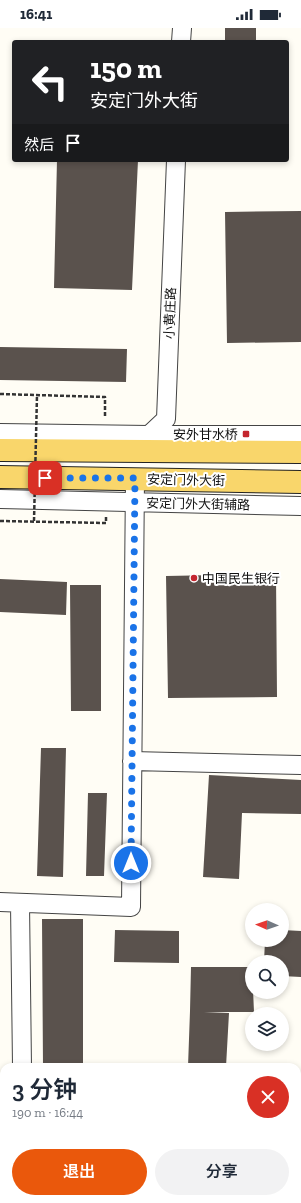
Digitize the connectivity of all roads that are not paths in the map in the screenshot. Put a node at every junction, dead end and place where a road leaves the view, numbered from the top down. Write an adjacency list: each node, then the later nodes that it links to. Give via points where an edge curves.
1 (182, 28): 2 (street)
2 (181, 40)
3 (176, 162): 5 (street, 小黄庄路, via 166,419)
4 (0, 433): 5 (street)
5 (149, 435): 6 (street); 8 (street, 小黄庄路)
6 (301, 435)
7 (0, 450): 8 (main road)
8 (132, 451): 9 (main road)
9 (301, 452)
10 (0, 477): 11 (main road, 安定门外大街)
11 (135, 478): 12 (main road, 安定门外大街); 14 (street)
12 (301, 482)
13 (0, 499): 14 (street, 安定门外大街辅路)
14 (134, 502): 15 (street, 安定门外大街辅路); 16 (street)
15 (301, 506)
16 (132, 761): 17 (street); 19 (street, via 131,907)
17 (301, 765)
18 (0, 902): 19 (street)
19 (20, 903): 20 (street)
20 (22, 1063)

